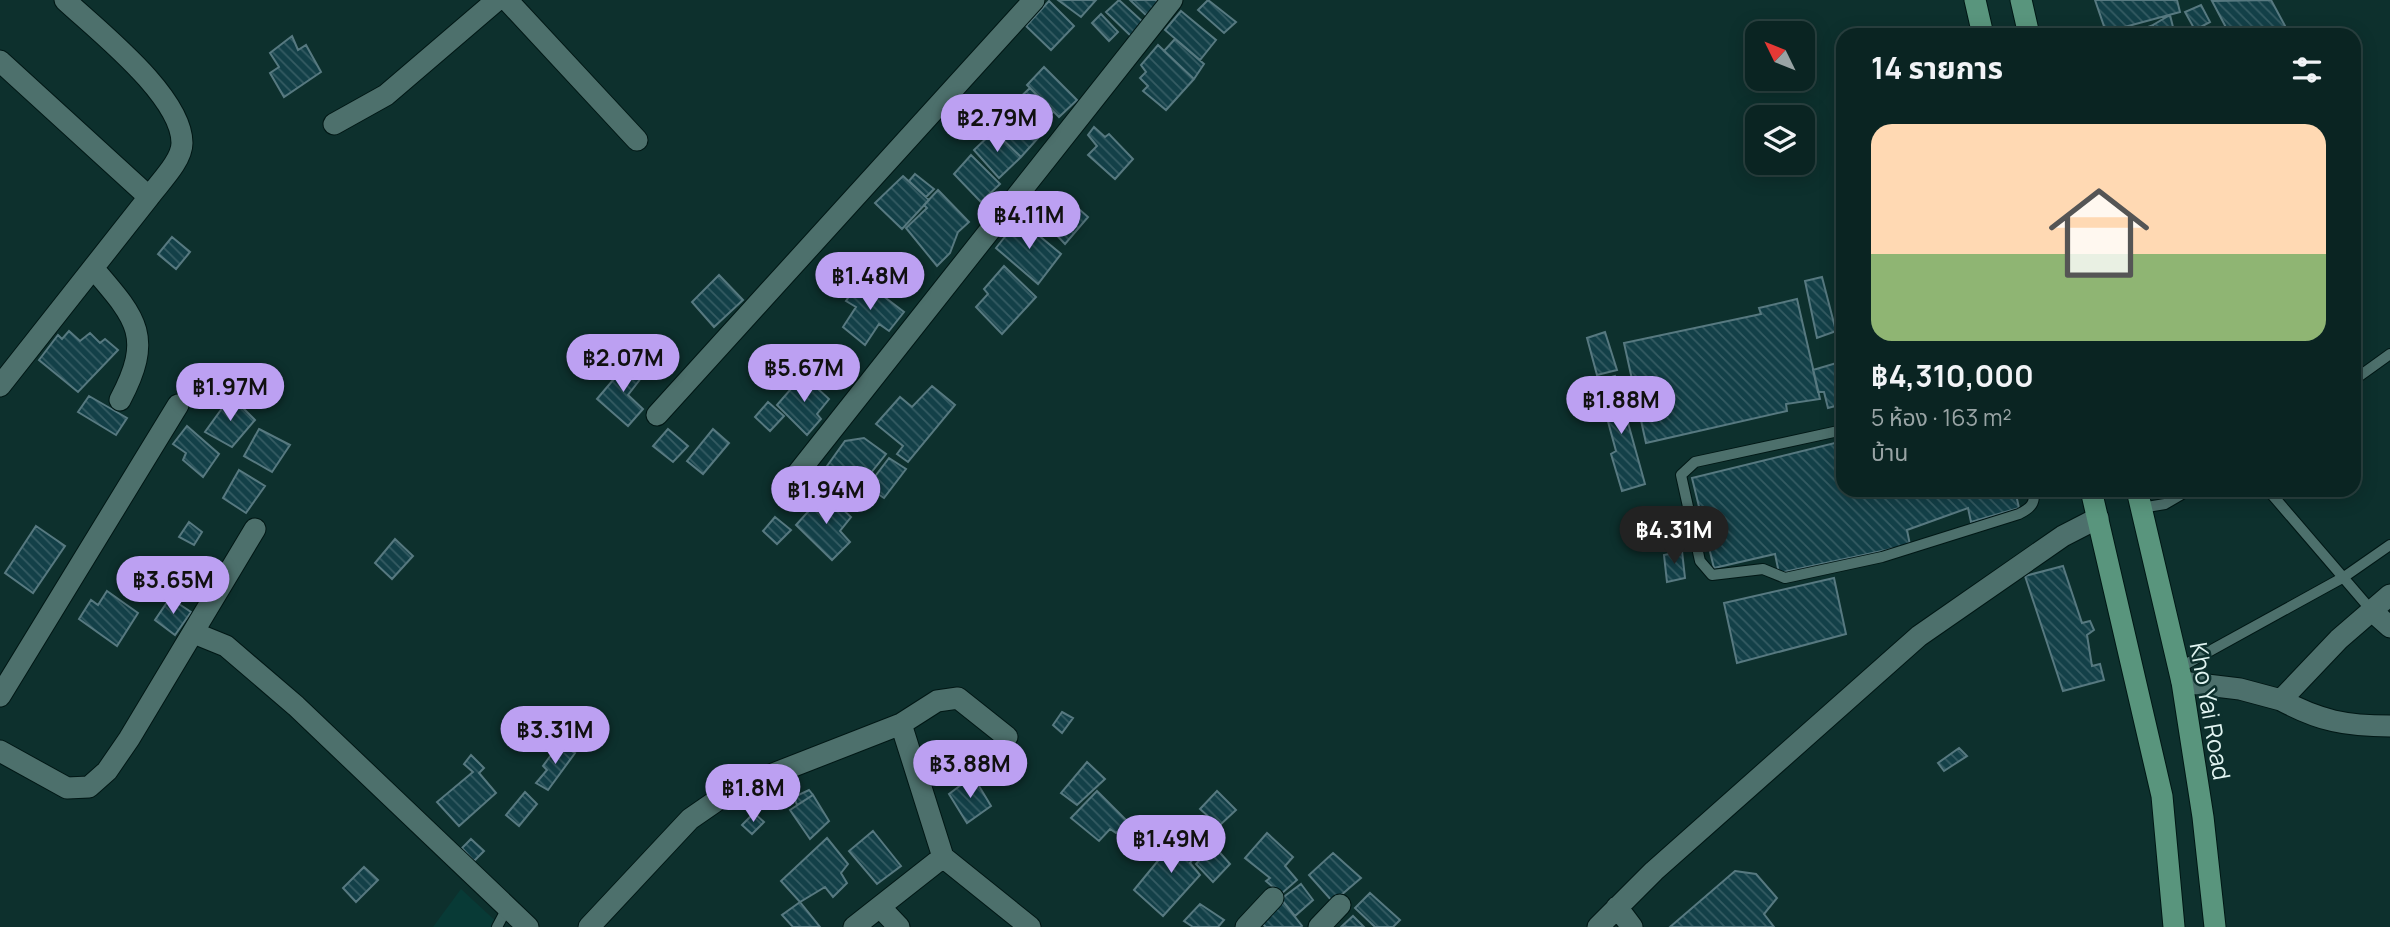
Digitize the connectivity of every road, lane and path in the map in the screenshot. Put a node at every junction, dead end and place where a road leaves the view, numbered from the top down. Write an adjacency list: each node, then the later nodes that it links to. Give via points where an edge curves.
1 (65, 0): 13 (street, via 157,91 179,126 180,154)
2 (497, 0): 11 (street, via 386,95)
3 (507, 0): 12 (street)
4 (1034, 0): 20 (street)
5 (1172, 0): 22 (street)
6 (1975, 0): 8 (main road)
7 (2021, 0): 9 (main road)
8 (1981, 28)
9 (2027, 28)
10 (0, 61): 13 (street)
11 (334, 124)
12 (637, 141)
13 (149, 197): 14 (street)
14 (93, 268): 17 (street); 18 (street, via 135,322 139,340 133,377)
15 (2389, 356): 16 (lane)
16 (2361, 375)
17 (0, 387)
18 (120, 400)
19 (178, 405): 37 (street)
20 (657, 415)
21 (1836, 432): 23 (lane, via 1687,467 1681,475 1704,569 1721,576 1763,569 1785,578 1882,557 2019,514 2031,508)
22 (790, 483)
23 (2035, 497)
24 (2093, 497): 28 (main road)
25 (2177, 497): 27 (lane, via 2165,504)
26 (2274, 497): 31 (lane)
27 (2139, 499): 36 (main road, Kho Yai Road)
28 (2098, 518): 47 (street, via 1919,636); 59 (main road, via 2162,796)
29 (255, 529): 35 (street)
30 (2390, 545): 31 (lane)
31 (2344, 577): 33 (lane); 36 (lane)
32 (2390, 595): 33 (street)
33 (2372, 611): 34 (street); 38 (street)
34 (2390, 627)
35 (194, 633): 42 (street, via 122,750 89,788 67,788); 48 (street, via 226,646 296,706)
36 (2181, 675): 38 (street); 60 (main road, Kho Yai Road)
37 (0, 696)
38 (2281, 700): 40 (street, via 2311,716 2352,726)
39 (901, 724): 41 (street, via 937,701 958,698); 43 (street); 51 (street, via 732,790 690,819)
40 (2390, 726)
41 (1007, 737)
42 (0, 751)
43 (943, 858): 46 (street); 54 (street)
44 (1273, 898): 55 (street)
45 (1340, 905): 56 (street)
46 (880, 907): 52 (street); 53 (street)
47 (1617, 907): 57 (street); 58 (street)
48 (507, 908): 49 (lane); 50 (street)
49 (497, 927)
50 (528, 927)
51 (589, 927)
52 (854, 927)
53 (899, 927)
54 (1030, 927)
55 (1246, 927)
56 (1319, 927)
57 (1598, 927)
58 (1632, 927)
59 (2174, 927)
60 (2215, 927)

